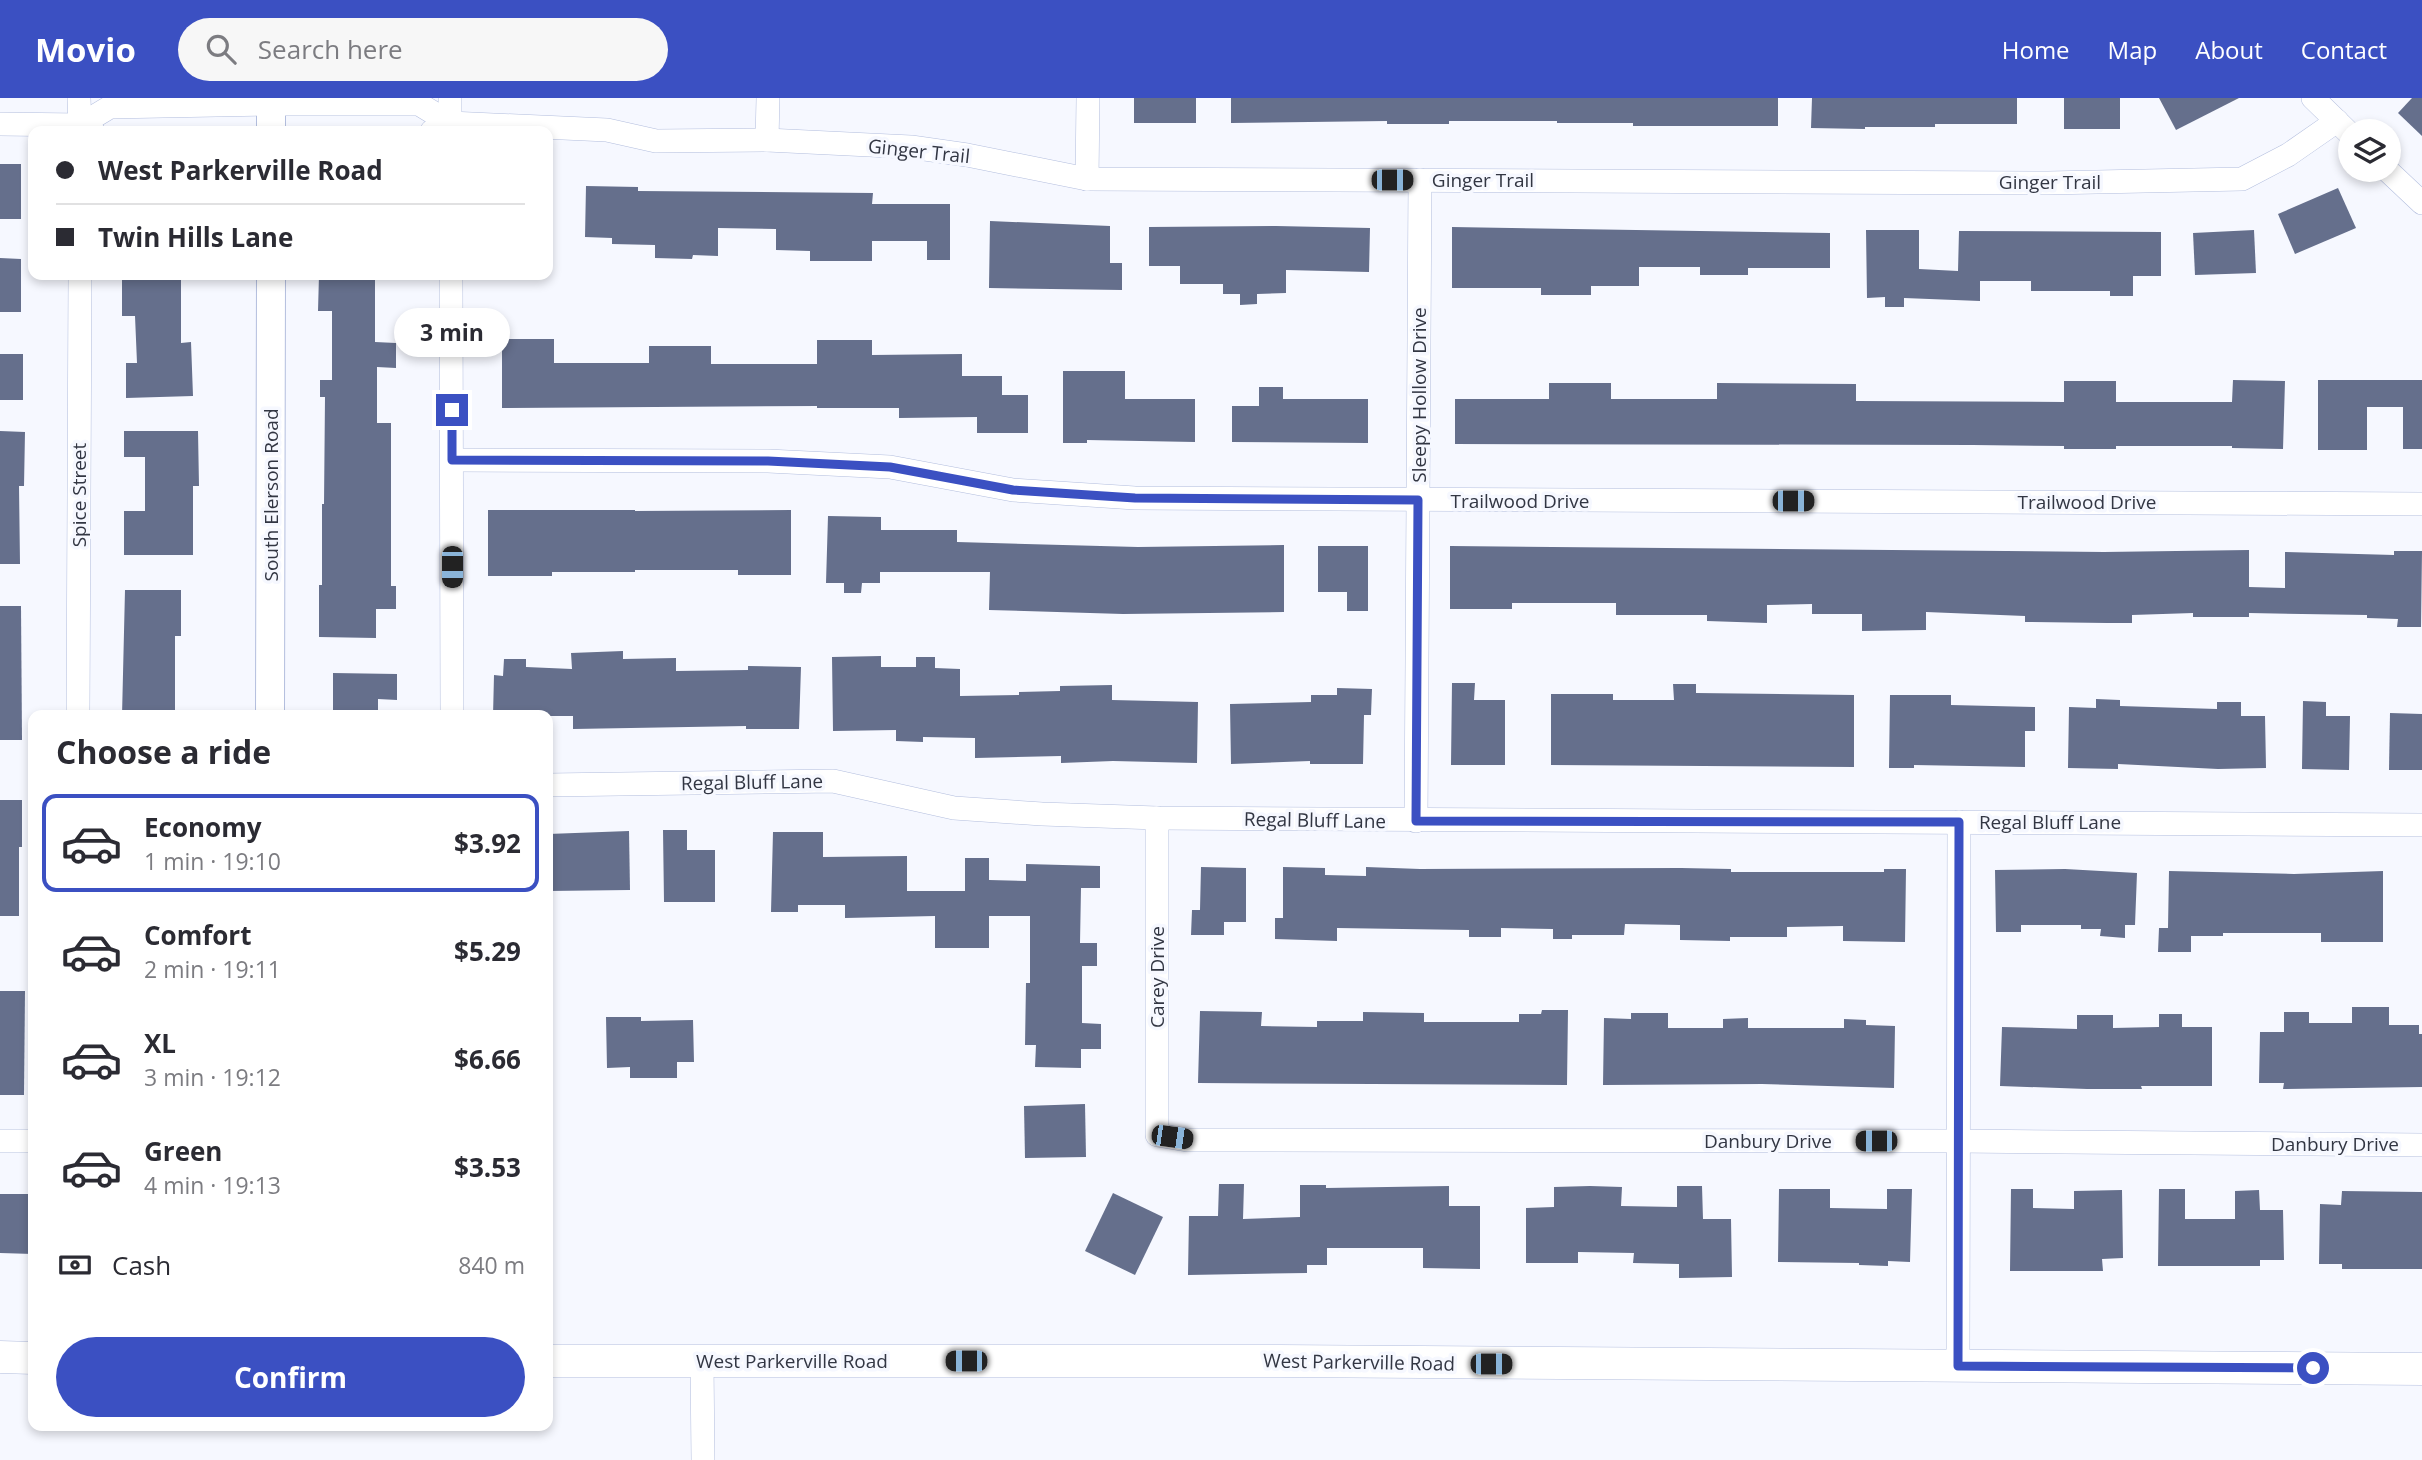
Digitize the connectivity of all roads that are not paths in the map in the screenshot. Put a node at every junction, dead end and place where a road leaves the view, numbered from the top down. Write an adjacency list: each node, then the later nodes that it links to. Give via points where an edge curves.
1 (79, 98): 10 (street)
2 (450, 98): 13 (street)
3 (768, 98): 16 (street)
4 (1088, 98): 17 (street)
5 (2313, 98): 7 (street)
6 (271, 111): 11 (street, Ginger Trail, via 110,107); 12 (street, Ginger Trail, via 419,104)
7 (2338, 121)
8 (0, 124): 9 (street)
9 (34, 126)
10 (84, 126)
11 (88, 126)
12 (441, 126)
13 (445, 126)
14 (553, 130): 16 (street, Ginger Trail, via 607,130 656,141)
15 (2338, 130): 18 (street, Ginger Trail, via 2242,179 2048,183)
16 (767, 140): 17 (street, Ginger Trail, via 911,147)
17 (1087, 179): 18 (street, Ginger Trail)
18 (1420, 180): 25 (street, Sleepy Hollow Drive)
19 (2400, 182): 20 (street)
20 (2422, 203)
21 (79, 280): 27 (street, Spice Street)
22 (271, 280): 28 (street, South Elerson Road)
23 (452, 280): 24 (street)
24 (452, 460): 25 (street, Trailwood Drive, via 768,461 890,467 1013,490 1135,498); 29 (street)
25 (1418, 500): 26 (street, Trailwood Drive); 32 (street, Sleepy Hollow Drive)
26 (2422, 504)
27 (78, 710)
28 (270, 710)
29 (452, 710)
30 (553, 785): 31 (street, Regal Bluff Lane, via 833,781 954,808)
31 (1157, 818): 32 (street, Regal Bluff Lane); 35 (street, Carey Drive)
32 (1416, 821): 33 (street, Regal Bluff Lane)
33 (1959, 822): 34 (street, Regal Bluff Lane); 38 (street)
34 (2422, 825)
35 (1157, 1135): 38 (street, Danbury Drive, via 1187,1140)
36 (0, 1141): 37 (street)
37 (28, 1141)
38 (1958, 1141): 39 (street, Danbury Drive); 44 (street)
39 (2422, 1145)
40 (0, 1357): 41 (main road)
41 (28, 1357)
42 (553, 1362): 43 (main road, West Parkerville Road)
43 (702, 1362): 44 (main road, West Parkerville Road); 46 (street)
44 (1958, 1366): 45 (main road, West Parkerville Road)
45 (2422, 1369)
46 (703, 1460)

